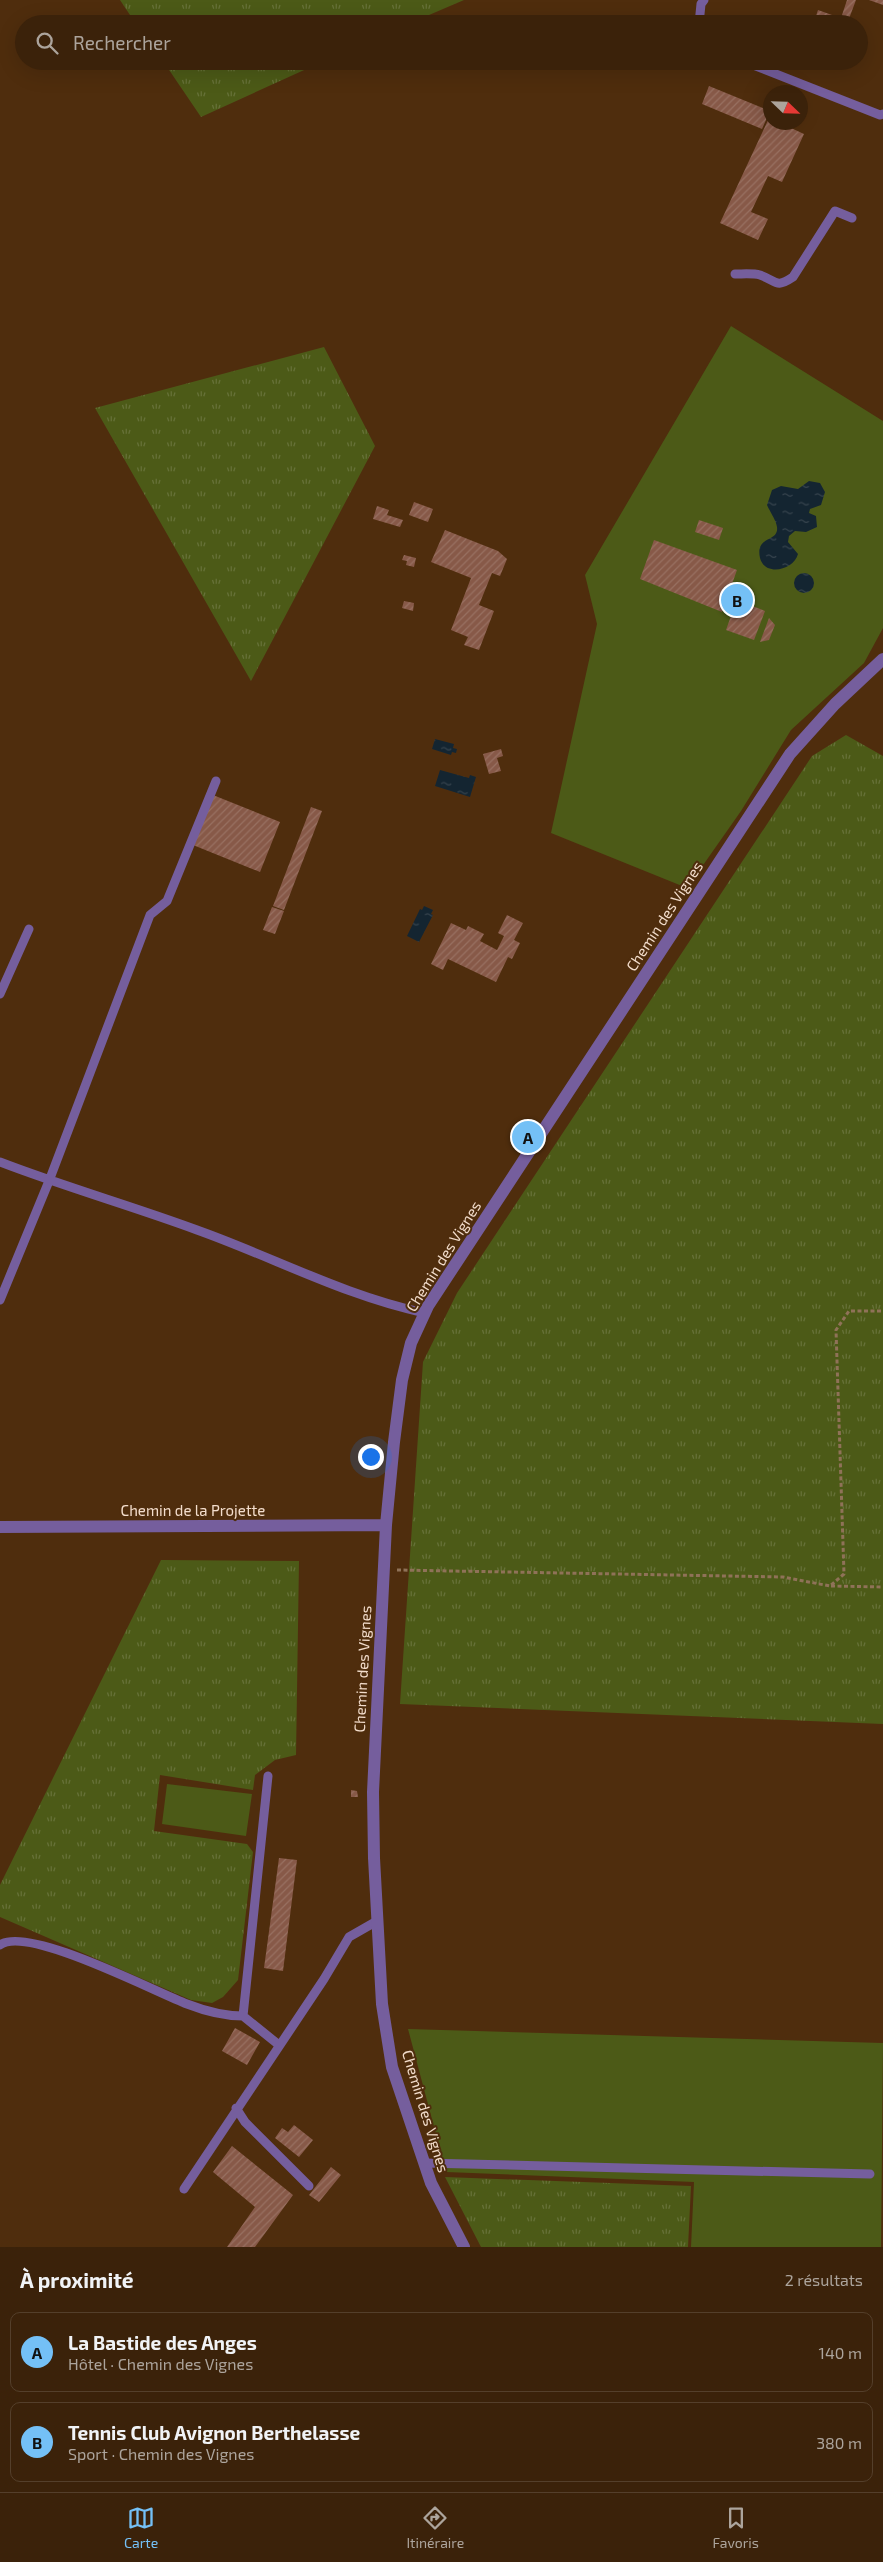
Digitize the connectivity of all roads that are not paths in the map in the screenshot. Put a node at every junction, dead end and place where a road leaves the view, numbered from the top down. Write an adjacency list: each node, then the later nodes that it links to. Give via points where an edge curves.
1 (704, 0): 2 (lane)
2 (700, 15)
3 (767, 70): 4 (lane)
4 (883, 114)
5 (852, 218): 6 (lane, via 835,211 793,277 784,282 775,284 760,275)
6 (735, 274)
7 (883, 659): 14 (street, Chemin des Vignes, via 835,704 790,754)
8 (216, 781): 12 (lane, via 167,901 150,915)
9 (29, 929): 10 (lane)
10 (0, 994)
11 (0, 1162): 12 (lane)
12 (48, 1181): 13 (lane); 14 (lane, via 198,1230 385,1304)
13 (0, 1300)
14 (425, 1313): 15 (street, Chemin des Vignes, via 411,1343 402,1380)
15 (386, 1525): 16 (street, Chemin de la Projette); 18 (street, Chemin des Vignes, via 373,1792)
16 (0, 1527)
17 (268, 1776): 20 (lane)
18 (377, 1921): 21 (lane, via 349,1937); 23 (street, Chemin des Vignes, via 382,2004 392,2067)
19 (0, 1946): 20 (lane, via 6,1941 30,1941 70,1954 189,2005 228,2016)
20 (243, 2016): 21 (lane)
21 (279, 2045): 22 (lane)
22 (236, 2108): 25 (lane, via 245,2122); 26 (lane)
23 (424, 2163): 24 (lane); 27 (street, Chemin des Vignes)
24 (870, 2174)
25 (309, 2186)
26 (184, 2189)
27 (464, 2247)

